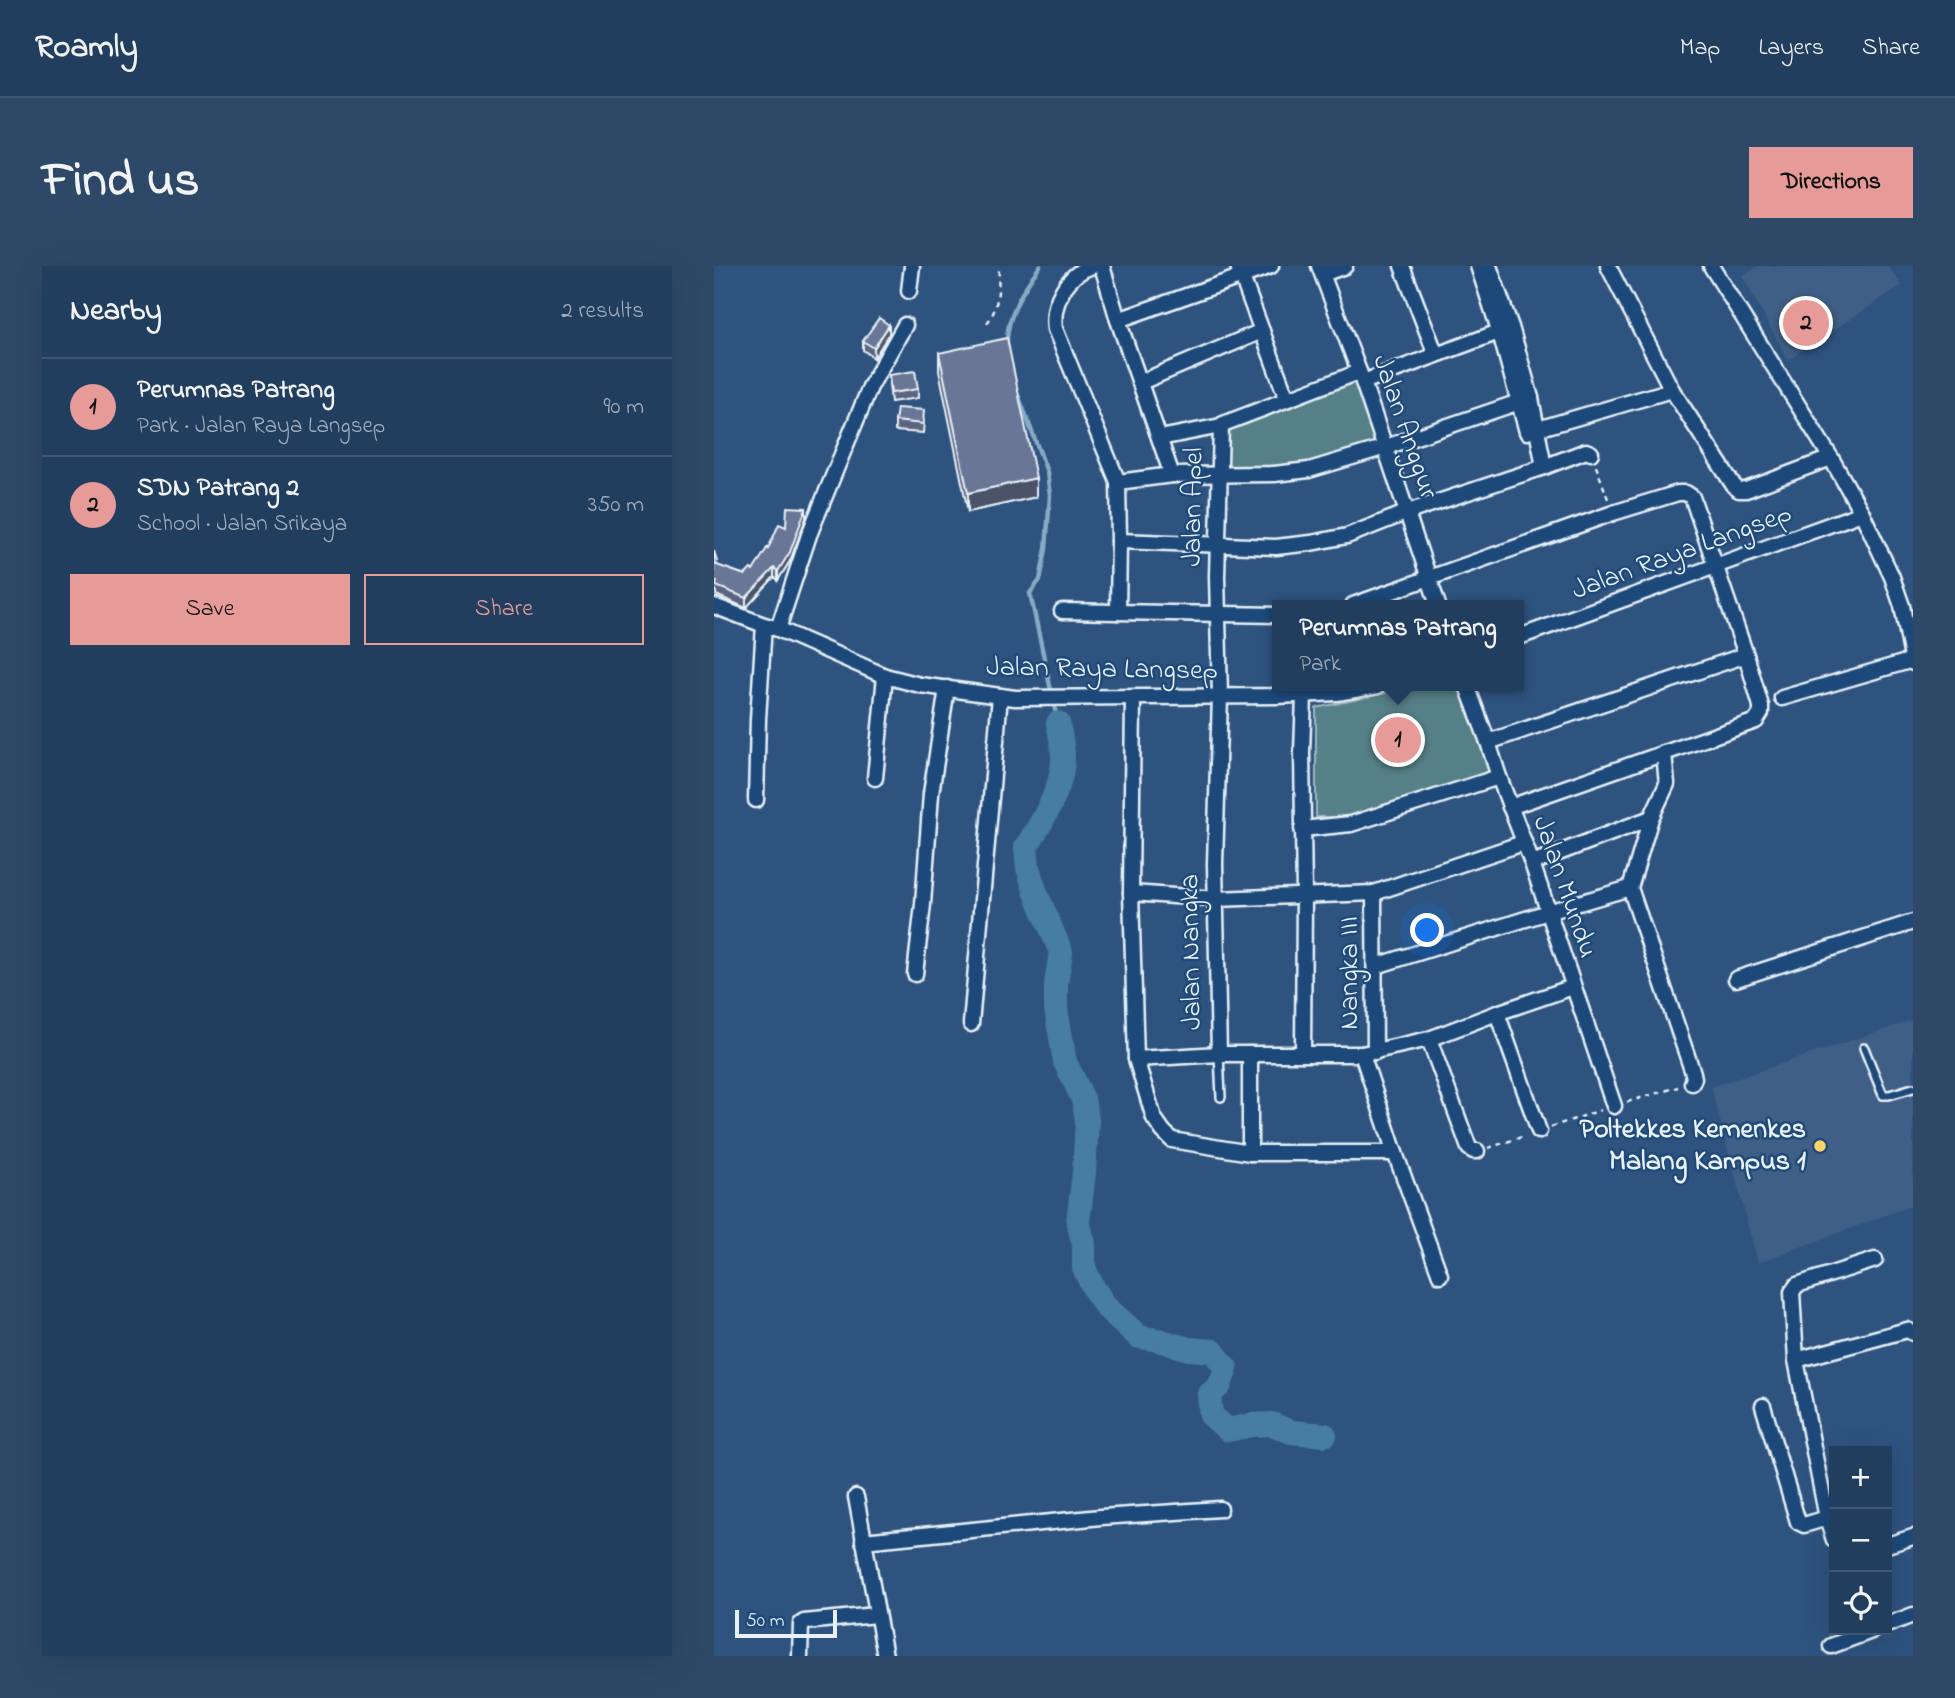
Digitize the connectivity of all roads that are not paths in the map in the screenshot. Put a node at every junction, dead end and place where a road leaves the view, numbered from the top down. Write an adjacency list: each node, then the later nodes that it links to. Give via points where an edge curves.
1 (912, 266): 12 (street)
2 (1092, 266): 13 (street); 32 (street, via 1069,283 1053,319)
3 (1271, 266): 11 (street)
4 (1345, 266): 10 (street)
5 (1402, 266): 17 (street)
6 (1478, 266): 15 (street)
7 (1489, 266): 15 (street)
8 (1608, 266): 20 (street)
9 (1711, 266): 28 (street)
10 (1321, 270): 18 (street, Jalan Anggur)
11 (1240, 271): 13 (street); 16 (street)
12 (909, 291)
13 (1118, 320): 19 (street)
14 (905, 325): 46 (street, via 870,387)
15 (1505, 330): 17 (street, Jalan Apel); 22 (street)
16 (1262, 331): 19 (street); 21 (street)
17 (1436, 355): 18 (street, Jalan Apel)
18 (1361, 377): 21 (street, Jalan Apel); 26 (street, Jalan Anggur)
19 (1141, 382): 25 (street)
20 (1672, 390): 24 (street); 28 (street, via 1740,490)
21 (1287, 399): 23 (street, Jalan Apel)
22 (1525, 400): 24 (street); 26 (street)
23 (1221, 426): 25 (street); 31 (street, Jalan Apel)
24 (1538, 430): 29 (street)
25 (1160, 438): 30 (street)
26 (1386, 447): 31 (street, via 1309,470); 33 (street, Jalan Anggur)
27 (1591, 453): 29 (street)
28 (1831, 458): 34 (street)
29 (1544, 467): 33 (street)
30 (1172, 475): 31 (street); 32 (street)
31 (1219, 475): 36 (street, Jalan Apel)
32 (1118, 482): 35 (street)
33 (1408, 512): 36 (street, via 1346,536 1311,543); 38 (street, Jalan Anggur)
34 (1862, 513): 37 (street, Jalan Raya Langsep); 49 (street, via 1902,606)
35 (1119, 541): 36 (street); 43 (street)
36 (1218, 545): 44 (street, Jalan Apel)
37 (1717, 567): 38 (street, via 1692,497 1686,493 1612,513); 47 (street, Jalan Raya Langsep); 48 (street)
38 (1429, 579): 39 (street); 40 (street, Jalan Anggur)
39 (1368, 600)
40 (1436, 600)
41 (714, 606): 46 (street, Jalan Raya Langsep)
42 (1062, 611): 43 (street)
43 (1118, 612): 44 (street)
44 (1218, 615): 45 (street); 56 (street, Jalan Apel)
45 (1272, 615)
46 (771, 627): 50 (street, Jalan Raya Langsep); 63 (street, via 758,719)
47 (1524, 635)
48 (1746, 655): 59 (street); 60 (street, via 1761,706 1756,721)
49 (1913, 661): 58 (street)
50 (885, 676): 51 (street, Jalan Raya Langsep); 62 (street)
51 (947, 688): 55 (street, Jalan Raya Langsep); 77 (street, via 931,794)
52 (1349, 691): 54 (street, Jalan Raya Langsep)
53 (1469, 691): 59 (street, Jalan Mundu)
54 (1304, 695): 56 (street, Jalan Raya Langsep); 66 (street)
55 (1000, 696): 57 (street, Jalan Raya Langsep); 81 (street)
56 (1220, 696): 57 (street, Jalan Raya Langsep); 73 (street, Jalan Nangka)
57 (1133, 698): 70 (street)
58 (1782, 698)
59 (1488, 742): 61 (street, Jalan Mundu)
60 (1664, 753): 64 (street); 65 (street, via 1667,781)
61 (1499, 777): 64 (street, Jalan Mundu); 66 (street, via 1351,824)
62 (875, 778)
63 (755, 800)
64 (1510, 807): 67 (street, Jalan Mundu)
65 (1651, 818): 68 (street); 69 (street)
66 (1302, 829): 72 (street)
67 (1523, 843): 68 (street, Jalan Mundu); 71 (street)
68 (1531, 863): 74 (street, Jalan Mundu)
69 (1630, 888): 74 (street); 89 (street, via 1693,1073)
70 (1131, 893): 73 (street); 88 (street)
71 (1374, 893): 72 (street); 76 (street, Nangka III)
72 (1304, 897): 73 (street); 87 (street)
73 (1217, 899): 85 (street, Jalan Nangka)
74 (1548, 912): 76 (street); 79 (street, Jalan Mundu)
75 (1913, 922): 78 (street)
76 (1376, 966): 84 (street, Nangka III)
77 (915, 974)
78 (1736, 979)
79 (1573, 987): 80 (street, Jalan Nangka); 92 (street, Jalan Mundu)
80 (1497, 1013): 82 (street, Jalan Nangka); 93 (street)
81 (971, 1024)
82 (1429, 1039): 84 (street, Jalan Nangka); 94 (street, via 1469,1148)
83 (1864, 1048): 90 (lane, via 1884,1095)
84 (1368, 1053): 87 (street, Jalan Nangka); 96 (street, Nangka III)
85 (1219, 1054): 86 (street, Jalan Nangka); 88 (street); 91 (lane)
86 (1250, 1054): 87 (street, Jalan Nangka); 95 (street)
87 (1303, 1054)
88 (1136, 1059): 95 (street, via 1154,1118 1172,1140)
89 (1692, 1083)
90 (1913, 1088)
91 (1221, 1097)
92 (1614, 1105)
93 (1539, 1131)
94 (1477, 1151)
95 (1250, 1153): 96 (street)
96 (1395, 1153): 98 (street, Nangka III)
97 (1875, 1260): 100 (street, via 1797,1284 1792,1293)
98 (1440, 1275)
99 (1913, 1333): 100 (street, via 1907,1330)
100 (1796, 1360): 104 (street)
101 (1763, 1406): 104 (street, via 1798,1522 1804,1525)
102 (856, 1497): 107 (street)
103 (1220, 1509): 107 (street)
104 (1827, 1518): 105 (street)
105 (1829, 1524)
106 (1913, 1538): 108 (street)
107 (863, 1541): 109 (street)
108 (1892, 1544)
109 (876, 1615): 114 (street, via 801,1624); 115 (street)
110 (1913, 1615): 111 (street)
111 (1892, 1623)
112 (1861, 1635): 113 (street)
113 (1831, 1646)
114 (800, 1656)
115 (885, 1656)

